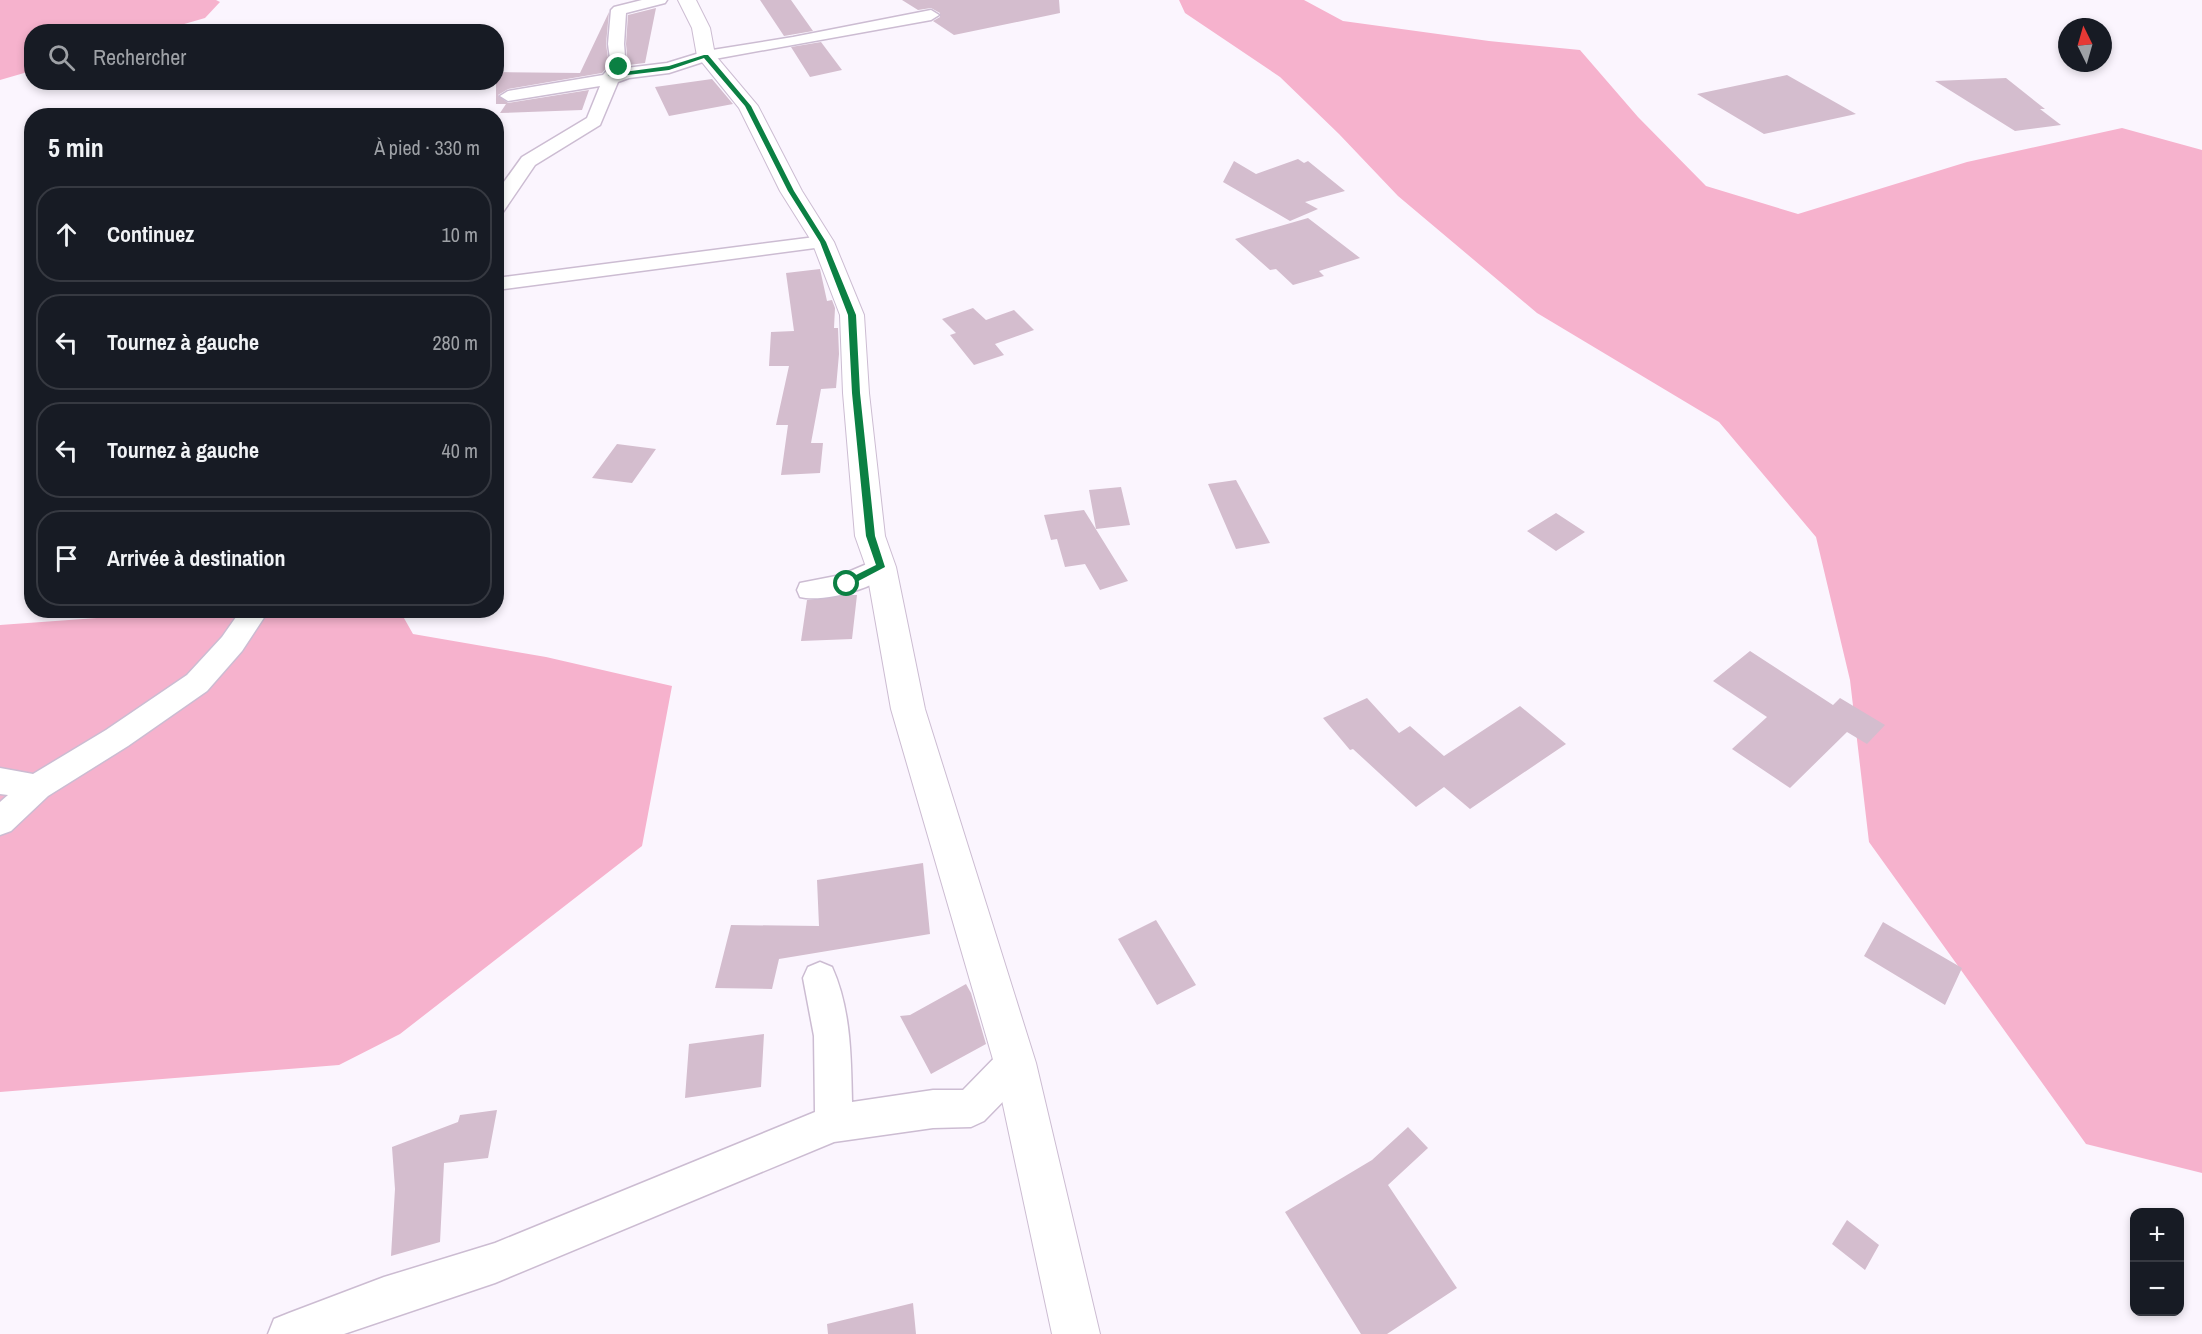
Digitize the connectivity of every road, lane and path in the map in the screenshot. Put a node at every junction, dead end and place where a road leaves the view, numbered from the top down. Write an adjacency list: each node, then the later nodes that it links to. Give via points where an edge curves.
1 (660, 0): 5 (street, via 619,10 619,67)
2 (687, 0): 4 (street, via 701,28)
3 (931, 15): 4 (street)
4 (706, 56): 5 (street, via 669,68); 8 (street, via 748,106 791,191)
5 (611, 77): 6 (street); 7 (street, via 594,121 528,160)
6 (508, 96)
7 (504, 196)
8 (823, 242): 9 (street); 10 (street, via 852,315 870,536)
9 (504, 283)
10 (881, 567): 11 (street, via 847,584); 17 (street, via 908,709)
11 (810, 590)
12 (250, 618): 14 (street, via 197,683)
13 (0, 781): 14 (street)
14 (37, 787): 15 (street)
15 (0, 822)
16 (820, 978): 18 (street, via 832,1036)
17 (1015, 1064): 18 (street, via 971,1108 933,1109); 20 (street)
18 (834, 1123): 19 (street, via 495,1263)
19 (289, 1334)
20 (1076, 1334)

